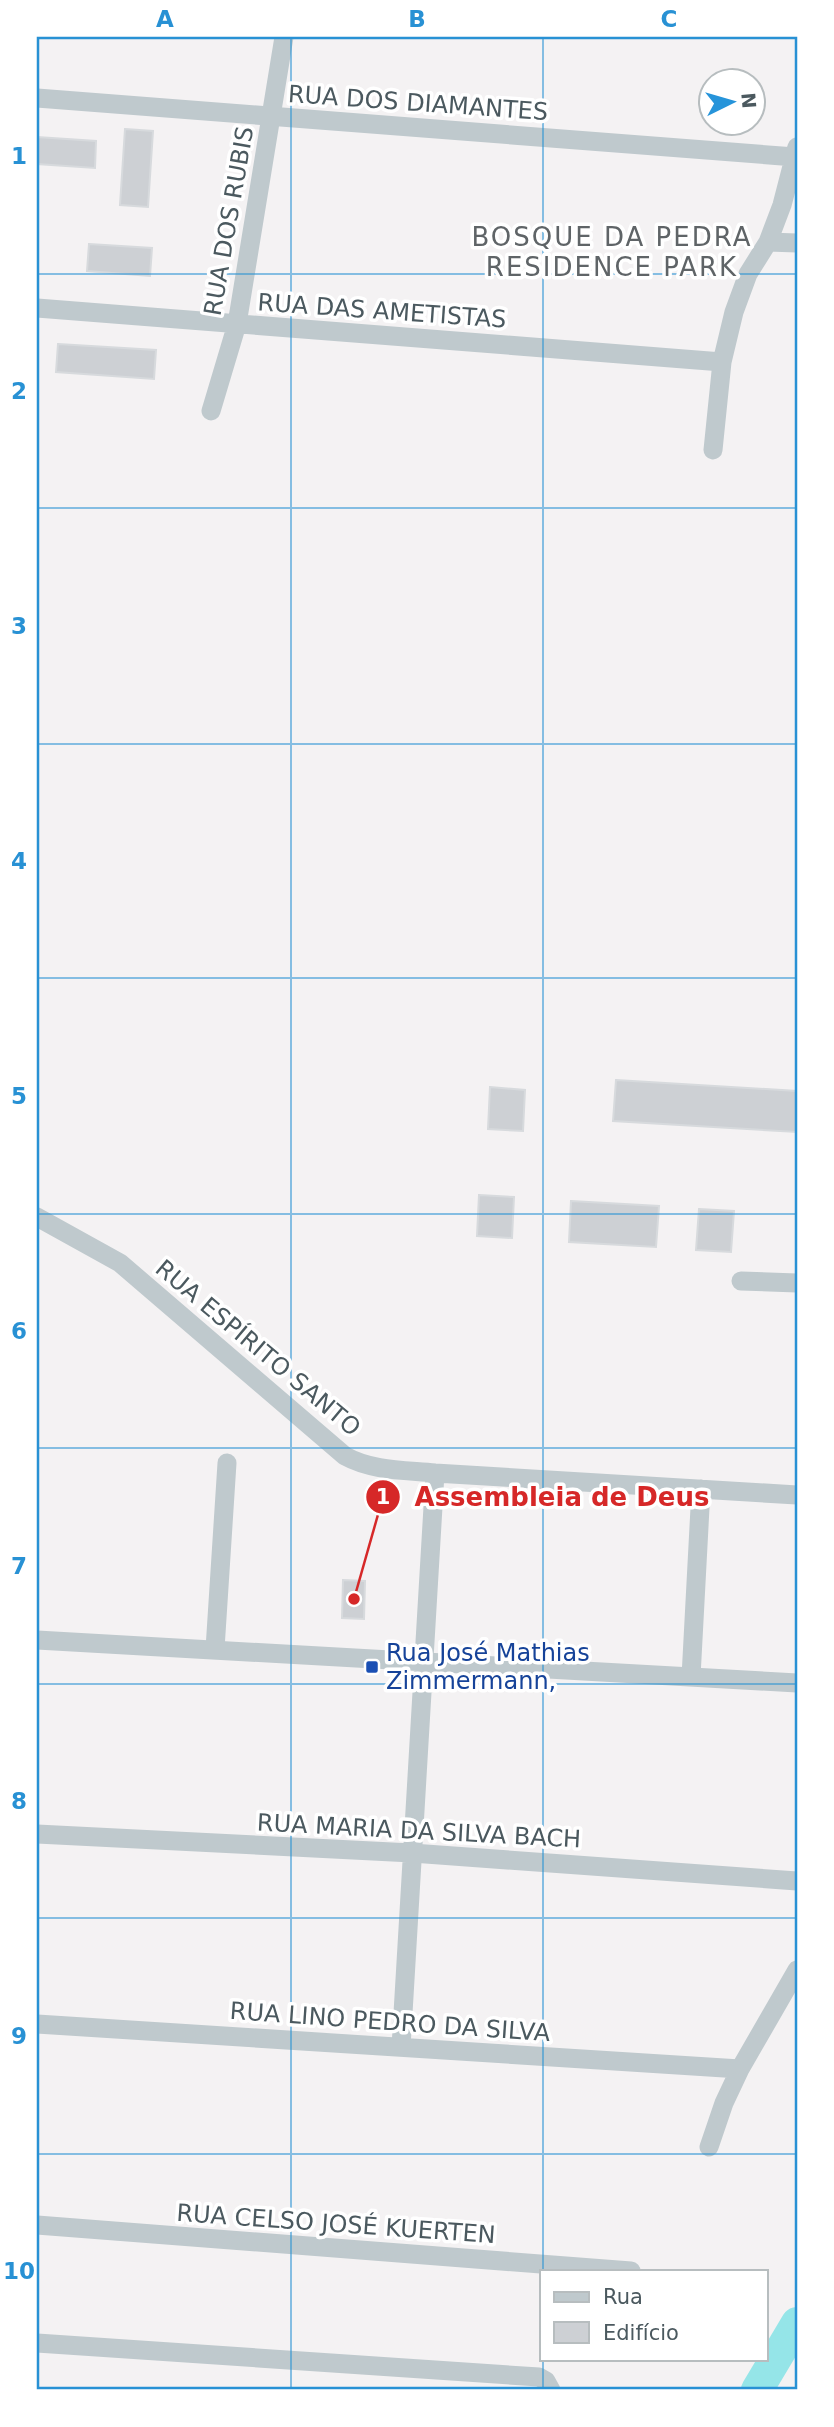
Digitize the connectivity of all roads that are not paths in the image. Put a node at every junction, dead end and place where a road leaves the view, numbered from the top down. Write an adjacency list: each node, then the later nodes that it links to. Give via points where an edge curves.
1 (284, 37): 3 (street, RUA DOS RUBIS)
2 (37, 98): 3 (street, RUA DOS DIAMANTES)
3 (272, 117): 4 (street, RUA DOS DIAMANTES); 8 (street, RUA DOS RUBIS)
4 (796, 152): 5 (street)
5 (768, 242): 6 (street); 9 (street, via 748,274)
6 (797, 243)
7 (37, 308): 8 (street, RUA DAS AMETISTAS)
8 (237, 324): 9 (street, RUA DAS AMETISTAS); 10 (street, RUA DOS RUBIS)
9 (722, 362): 11 (street)
10 (211, 411)
11 (713, 450)
12 (37, 1217): 17 (street, RUA ESPÍRITO SANTO, via 120,1263 345,1456 369,1466)
13 (741, 1281): 14 (street)
14 (797, 1283)
15 (227, 1463): 22 (street)
16 (680, 1468): 18 (street)
17 (435, 1473): 18 (street, RUA ESPÍRITO SANTO); 23 (street)
18 (679, 1488): 19 (street, RUA ESPÍRITO SANTO)
19 (701, 1489): 20 (street, RUA ESPÍRITO SANTO); 24 (street)
20 (797, 1495)
21 (37, 1640): 22 (street)
22 (215, 1650): 23 (street)
23 (424, 1662): 24 (street); 27 (street)
24 (691, 1677): 25 (street)
25 (797, 1683)
26 (37, 1834): 27 (street, RUA MARIA DA SILVA BACH)
27 (412, 1853): 28 (street, RUA MARIA DA SILVA BACH); 31 (street)
28 (797, 1881)
29 (797, 1970): 32 (street)
30 (37, 2024): 31 (street, RUA LINO PEDRO DA SILVA)
31 (401, 2047): 32 (street, RUA LINO PEDRO DA SILVA)
32 (740, 2069): 33 (street)
33 (709, 2147)
34 (37, 2225): 35 (street, RUA CELSO JOSÉ KUERTEN)
35 (618, 2270)
36 (37, 2343): 37 (street, via 539,2377)
37 (551, 2390)

